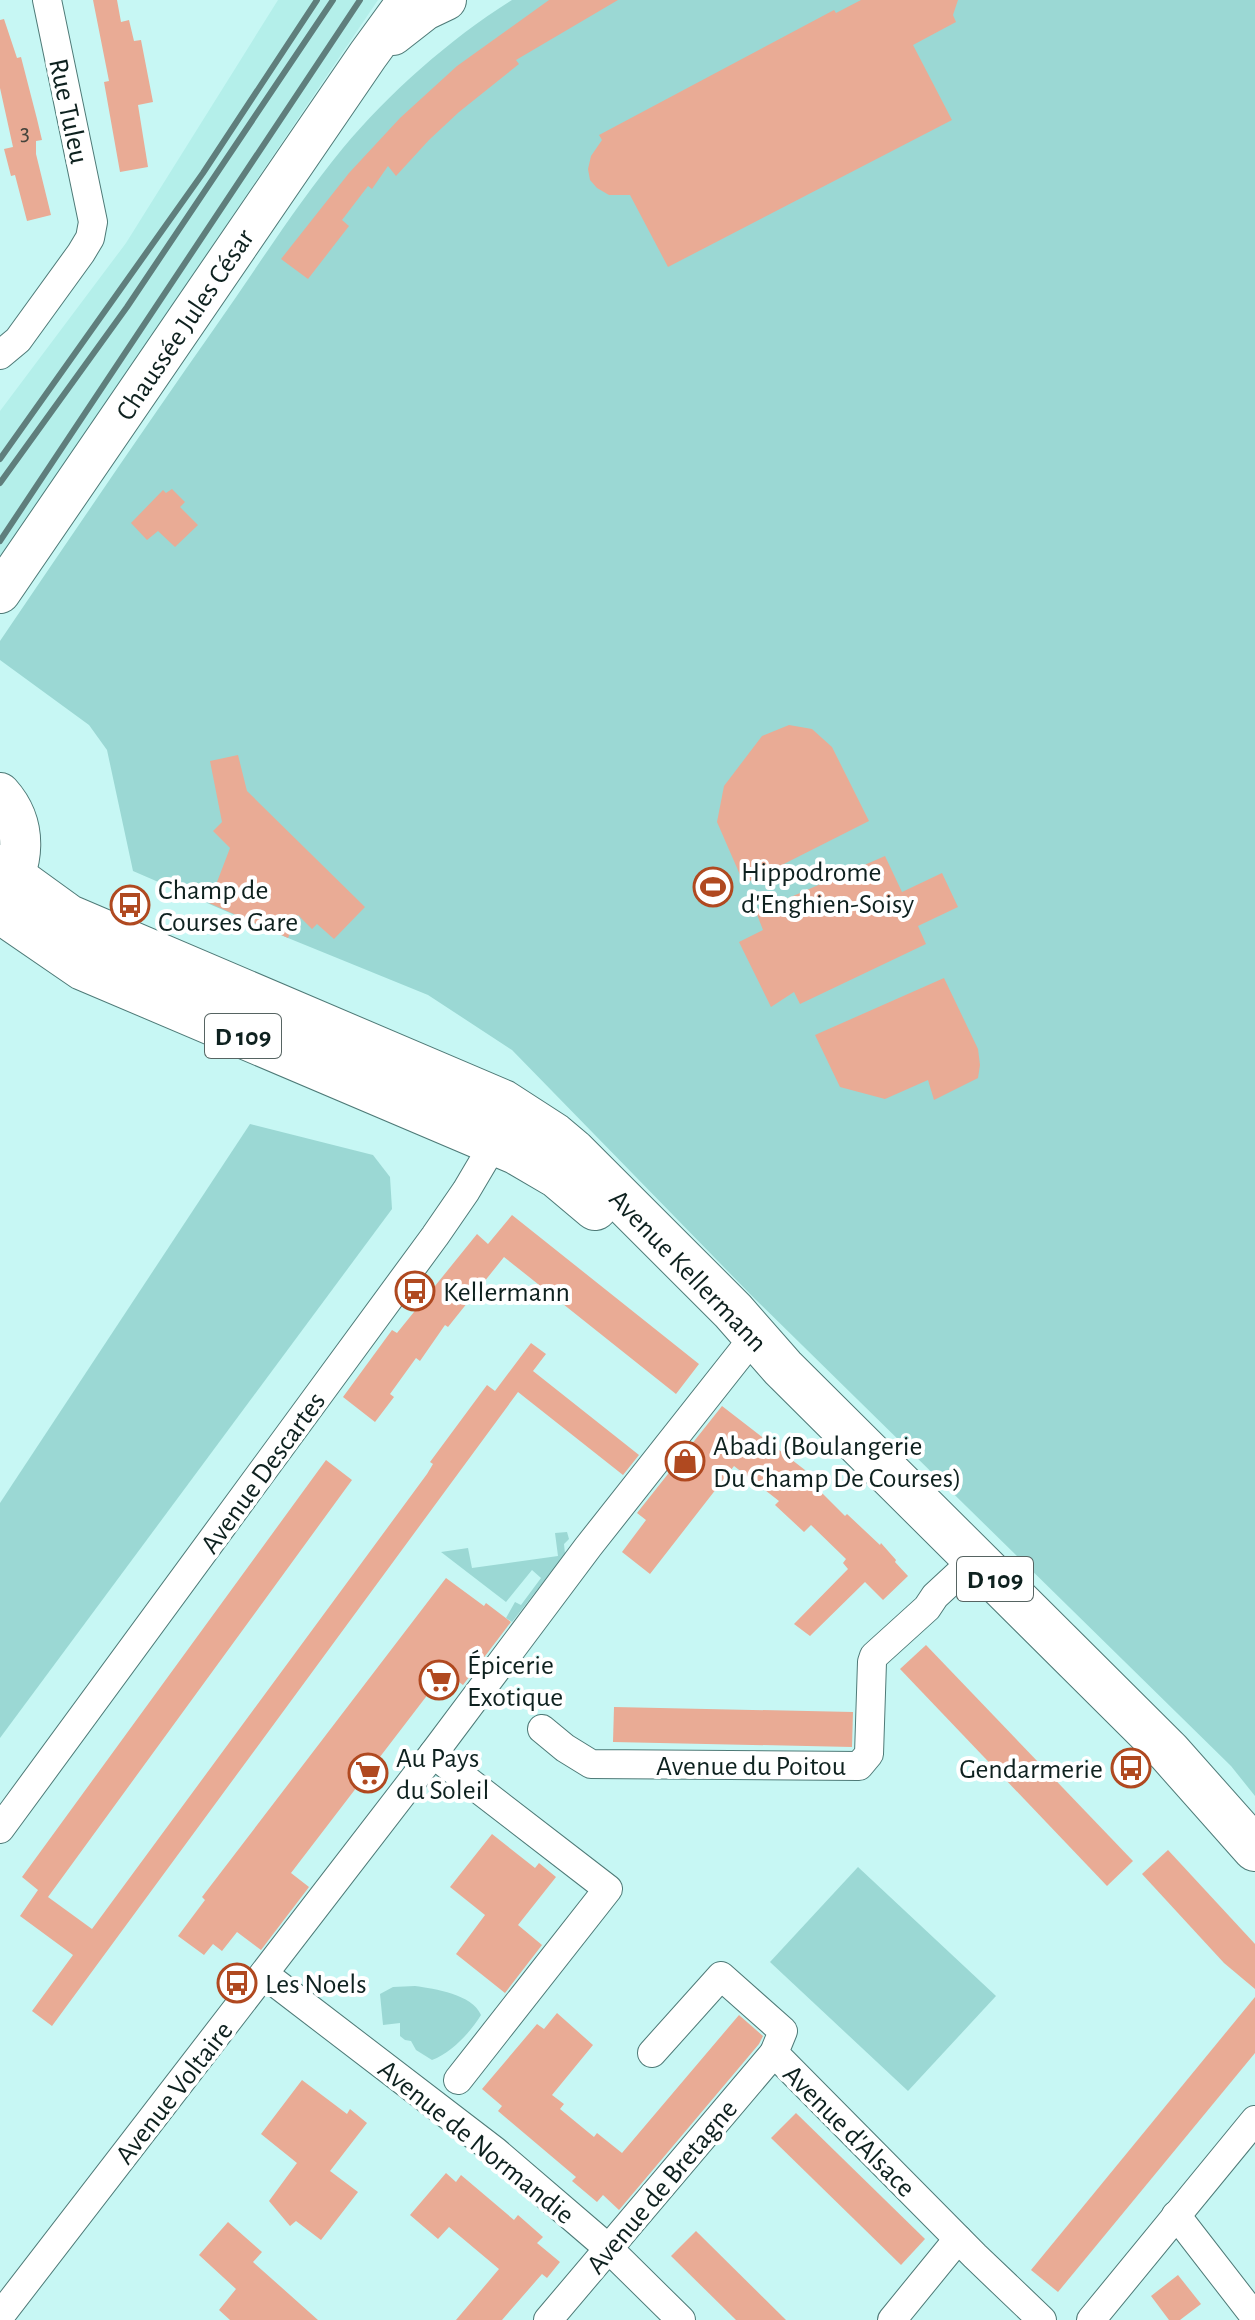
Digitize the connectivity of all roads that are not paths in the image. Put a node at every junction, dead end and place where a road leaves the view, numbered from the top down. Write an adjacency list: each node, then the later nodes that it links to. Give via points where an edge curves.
1 (47, 0): 5 (street, Rue Tuleu, via 93,222 81,253 18,340)
2 (408, 0): 4 (street, Chaussée Jules César)
3 (446, 0): 4 (street, Chaussée Jules César)
4 (368, 55): 6 (street, Chaussée Jules César)
5 (0, 355)
6 (0, 593)
7 (0, 793): 8 (street, via 11,807 21,849)
8 (3, 888): 9 (main road, Avenue Kellermann / D 109, via 450,1078)
9 (504, 1125): 10 (main road, Avenue Kellermann / D 109, via 554,1135 573,1151 733,1311); 14 (street, Avenue Descartes, via 435,1236)
10 (750, 1345): 11 (main road, Avenue Kellermann / D 109, via 783,1368); 13 (street, Avenue Voltaire, via 588,1547)
11 (965, 1562): 12 (street, Avenue du Poitou, via 927,1608 874,1656 869,1754 859,1766 591,1764); 15 (main road, Avenue Kellermann / D 109, via 1169,1752); 16 (main road, Avenue Kellermann / D 109)
12 (542, 1729)
13 (433, 1754): 17 (street, Avenue Voltaire); 20 (street, via 608,1889)
14 (0, 1829)
15 (1255, 1849)
16 (1255, 1874)
17 (264, 1974): 24 (street, Avenue de Normandie, via 495,2151); 25 (street, Avenue Voltaire)
18 (652, 2053): 19 (street, Avenue d'Alsace, via 721,1976 783,2031)
19 (774, 2053): 23 (street, Avenue d'Alsace); 24 (street, Avenue de Bretagne)
20 (458, 2080)
21 (1255, 2120): 22 (street)
22 (1176, 2215): 26 (street); 31 (street)
23 (958, 2239): 29 (street); 30 (street, Avenue d'Alsace)
24 (608, 2248): 27 (street, Avenue de Bretagne); 28 (street, Avenue de Normandie)
25 (0, 2316)
26 (1255, 2317)
27 (548, 2320)
28 (681, 2320)
29 (892, 2320)
30 (1042, 2320)
31 (1091, 2320)

